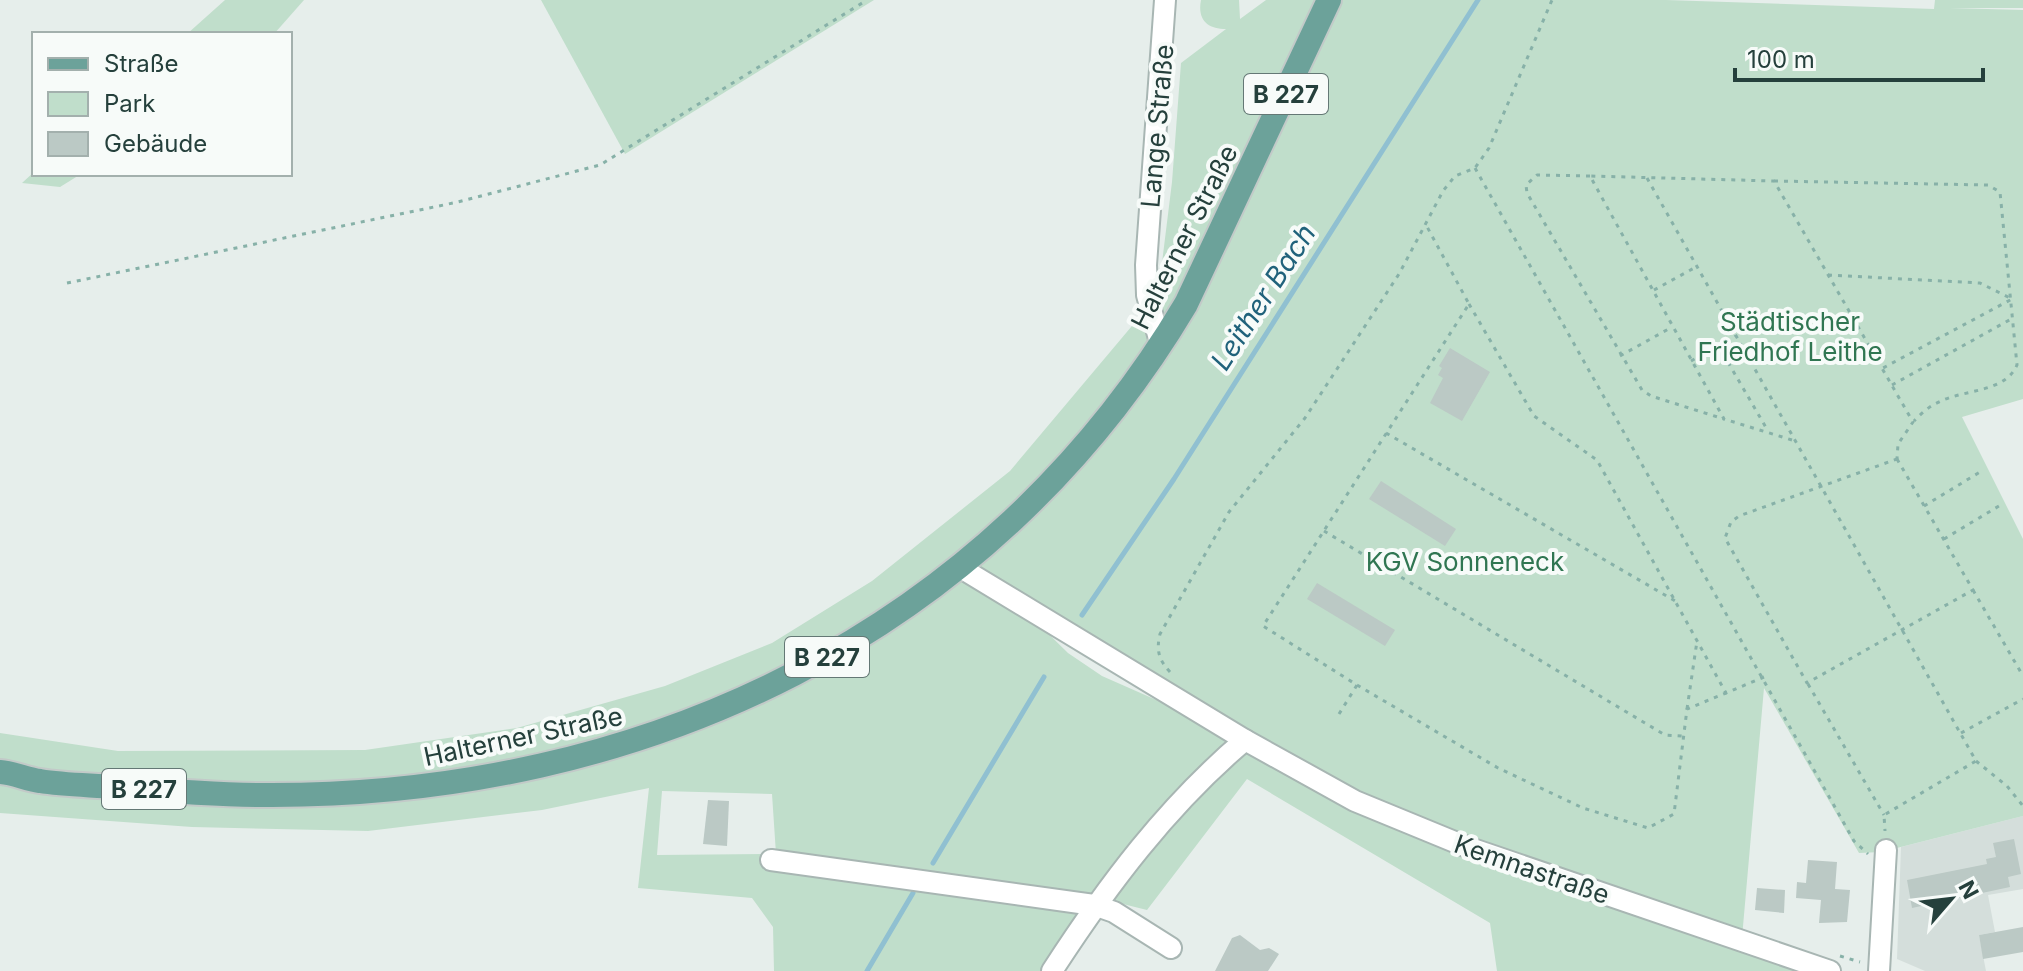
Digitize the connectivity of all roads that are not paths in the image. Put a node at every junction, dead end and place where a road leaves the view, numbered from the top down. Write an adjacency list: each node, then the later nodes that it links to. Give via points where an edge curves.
1 (1165, 0): 3 (street, Lange Straße, via 1146,265 1147,295)
2 (1329, 0): 3 (main road, Halterner Straße / B 227, via 1243,189)
3 (1161, 346): 4 (main road, Halterner Straße / B 227, via 1055,480)
4 (961, 568): 5 (street, Kemnastraße); 7 (main road, Halterner Straße / B 227, via 802,672 684,725 587,756 444,783 327,794 213,795)
5 (1245, 740): 11 (street, via 1173,809); 14 (street, Kemnastraße, via 1409,826)
6 (0, 772): 7 (main road, Halterner Straße / B 227)
7 (39, 781): 8 (main road, Halterner Straße / B 227)
8 (0, 785)
9 (1886, 858): 15 (street)
10 (771, 860): 11 (street)
11 (1094, 905): 12 (street); 13 (street)
12 (1171, 948)
13 (1052, 971)
14 (1830, 971)
15 (1879, 971)

